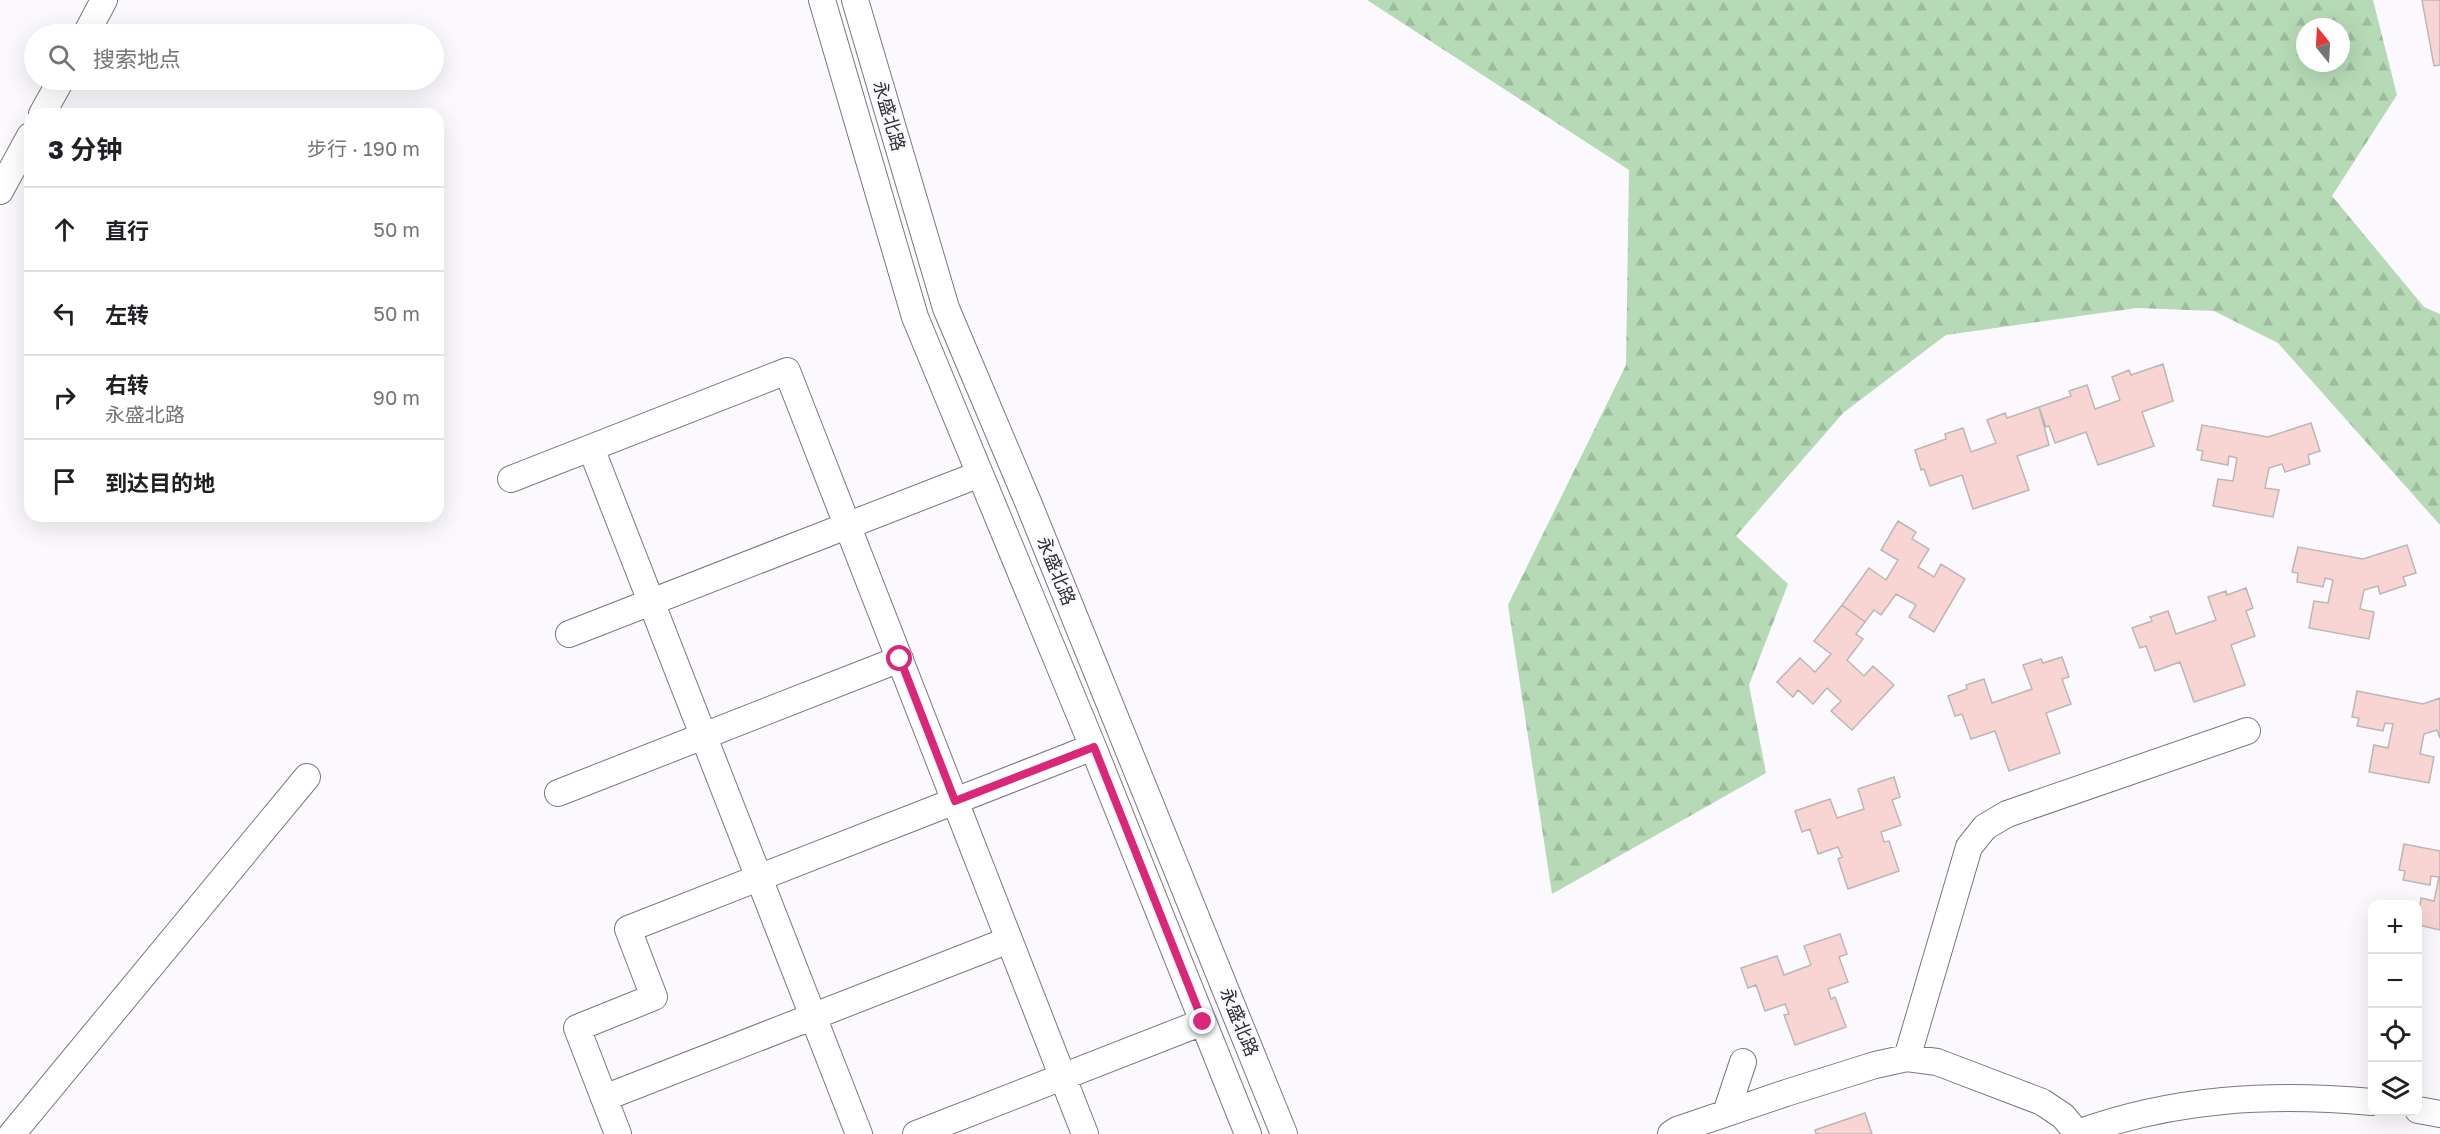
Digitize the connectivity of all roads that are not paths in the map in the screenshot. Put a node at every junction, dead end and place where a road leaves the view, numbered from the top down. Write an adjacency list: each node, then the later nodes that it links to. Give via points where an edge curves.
1 (104, 0): 4 (street)
2 (822, 0): 10 (street, 永盛北路, via 915,317)
3 (864, 3): 40 (street, 永盛北路, via 946,308)
4 (91, 24)
5 (55, 90): 6 (street)
6 (45, 108)
7 (24, 147): 8 (street)
8 (0, 191)
9 (591, 448): 11 (street); 12 (street, via 787,371); 13 (street)
10 (981, 474): 12 (street); 18 (street, 永盛北路)
11 (511, 479)
12 (848, 525): 13 (street); 15 (street)
13 (652, 602): 14 (street); 17 (street)
14 (569, 634)
15 (900, 659): 17 (street); 21 (street)
16 (2247, 731): 26 (street, via 2007,814 1985,827 1969,847)
17 (704, 736): 20 (street); 22 (street)
18 (1094, 747): 21 (street); 25 (street, 永盛北路)
19 (307, 777): 34 (street)
20 (558, 793)
21 (955, 801): 22 (street); 23 (street)
22 (759, 878): 24 (street); 29 (street, via 628,929 654,997 577,1028)
23 (1009, 940): 24 (street); 28 (street)
24 (814, 1017): 29 (street); 36 (street)
25 (1203, 1022): 28 (street); 39 (street, 永盛北路)
26 (1907, 1058): 32 (street); 42 (street, via 1937,1062 2042,1102 2063,1116)
27 (1743, 1062): 32 (street)
28 (1063, 1077): 37 (street); 38 (street)
29 (604, 1098): 35 (street)
30 (2368, 1102): 42 (street, via 2283,1097 2225,1099 2146,1112)
31 (2422, 1111): 33 (street)
32 (1726, 1113): 41 (street)
33 (2440, 1114)
34 (12, 1134)
35 (618, 1134)
36 (860, 1134)
37 (916, 1134)
38 (1085, 1134)
39 (1248, 1134)
40 (1284, 1134)
41 (1671, 1134)
42 (2078, 1134)

